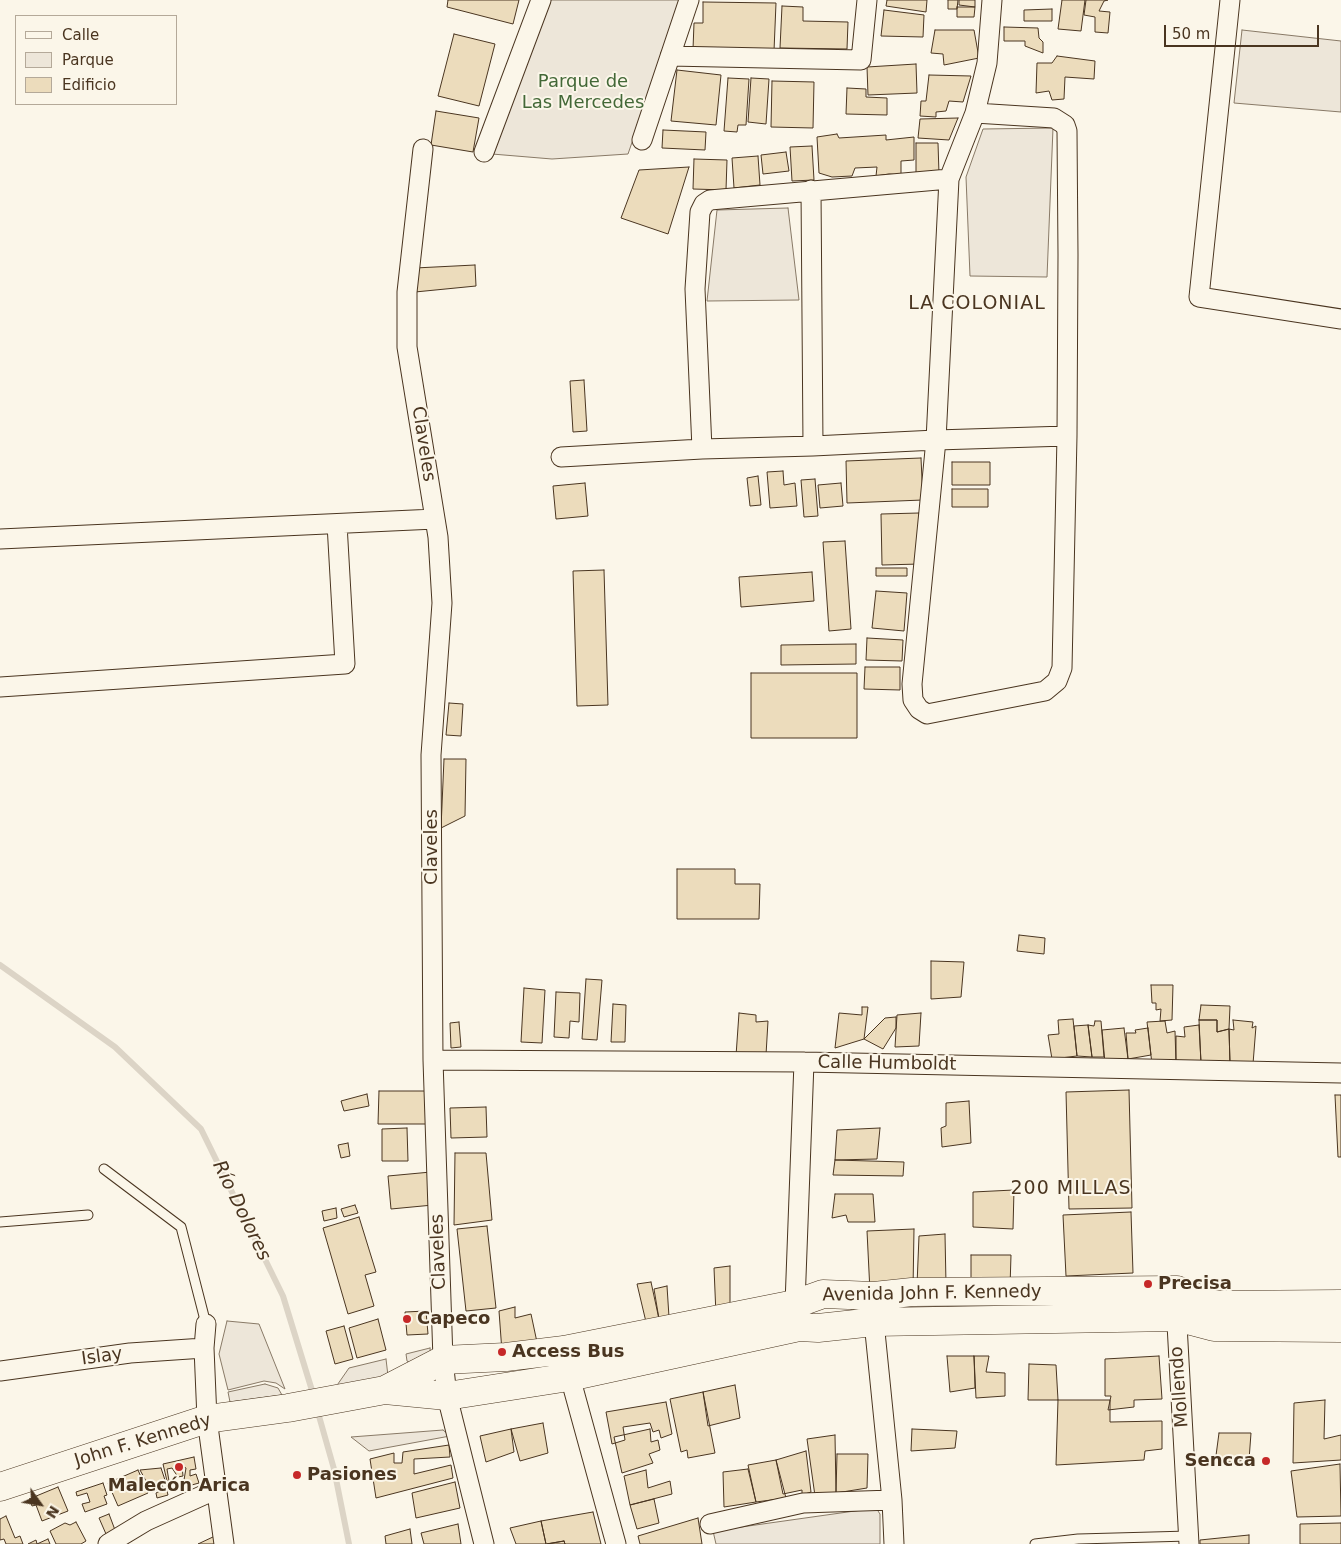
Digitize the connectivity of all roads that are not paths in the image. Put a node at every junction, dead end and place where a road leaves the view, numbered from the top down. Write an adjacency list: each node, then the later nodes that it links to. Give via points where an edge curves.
1 (541, 0): 10 (street)
2 (689, 0): 6 (street)
3 (867, 0): 6 (street, via 861,60)
4 (992, 0): 7 (street, via 987,63)
5 (1230, 0): 13 (street, via 1199,297)
6 (670, 56): 8 (street)
7 (975, 113): 11 (street); 14 (street, via 1054,118 1065,125 1067,131)
8 (642, 140)
9 (423, 149): 19 (street, Claveles, via 407,292 407,347)
10 (484, 152)
11 (949, 179): 12 (street); 15 (street)
12 (811, 190): 16 (street); 17 (street, via 710,200 700,212 695,289)
13 (1341, 319)
14 (1067, 436): 15 (street); 15 (street, via 1062,668 1057,681 1045,691 927,714 913,700 912,684)
15 (936, 440): 16 (street)
16 (813, 446): 17 (street)
17 (702, 449): 18 (street)
18 (561, 457)
19 (435, 519): 20 (street); 23 (street, Claveles, via 442,603 432,755)
20 (337, 524): 21 (street); 22 (street, via 345,664)
21 (0, 539)
22 (0, 687)
23 (433, 1060): 24 (street, Calle Humboldt); 37 (street, Claveles)
24 (804, 1062): 25 (street, Calle Humboldt); 31 (street)
25 (1341, 1073)
26 (104, 1169): 34 (lane, via 181,1227)
27 (88, 1216): 28 (lane)
28 (0, 1222)
29 (1177, 1290): 30 (main road, Avenida John F. Kennedy, via 912,1292); 32 (main road, Avenida John F. Kennedy, via 1214,1305); 33 (street, Mollendo)
30 (874, 1309): 31 (main road, Avenida John F. Kennedy, via 818,1328); 33 (main road, Avenida John F. Kennedy); 46 (street)
31 (797, 1316): 36 (main road, Avenida John F. Kennedy); 39 (main road, Avenida John F. Kennedy)
32 (1334, 1316): 33 (main road, Avenida John F. Kennedy, via 1214,1327)
33 (1176, 1317): 48 (street, Mollendo)
34 (206, 1324): 35 (street)
35 (204, 1348): 38 (street, Islay, via 130,1353); 43 (street)
36 (564, 1350): 37 (main road, Avenida John F. Kennedy); 39 (street)
37 (443, 1360): 40 (main road, Avenida John F. Kennedy); 41 (street, Claveles)
38 (0, 1371)
39 (569, 1377): 41 (main road, Avenida John F. Kennedy); 52 (street)
40 (385, 1390): 41 (main road, Avenida John F. Kennedy); 42 (main road, Avenida John F. Kennedy)
41 (447, 1396): 51 (street, Claveles)
42 (288, 1408): 43 (main road, John F. Kennedy)
43 (207, 1419): 44 (main road, John F. Kennedy); 45 (street)
44 (0, 1487)
45 (217, 1488): 49 (street, via 146,1521); 50 (street)
46 (892, 1500): 47 (street, via 803,1503); 53 (street)
47 (710, 1524)
48 (1189, 1540): 54 (lane, via 1078,1539)
49 (108, 1544)
50 (224, 1544)
51 (484, 1544)
52 (616, 1544)
53 (894, 1544)
54 (1035, 1544)

